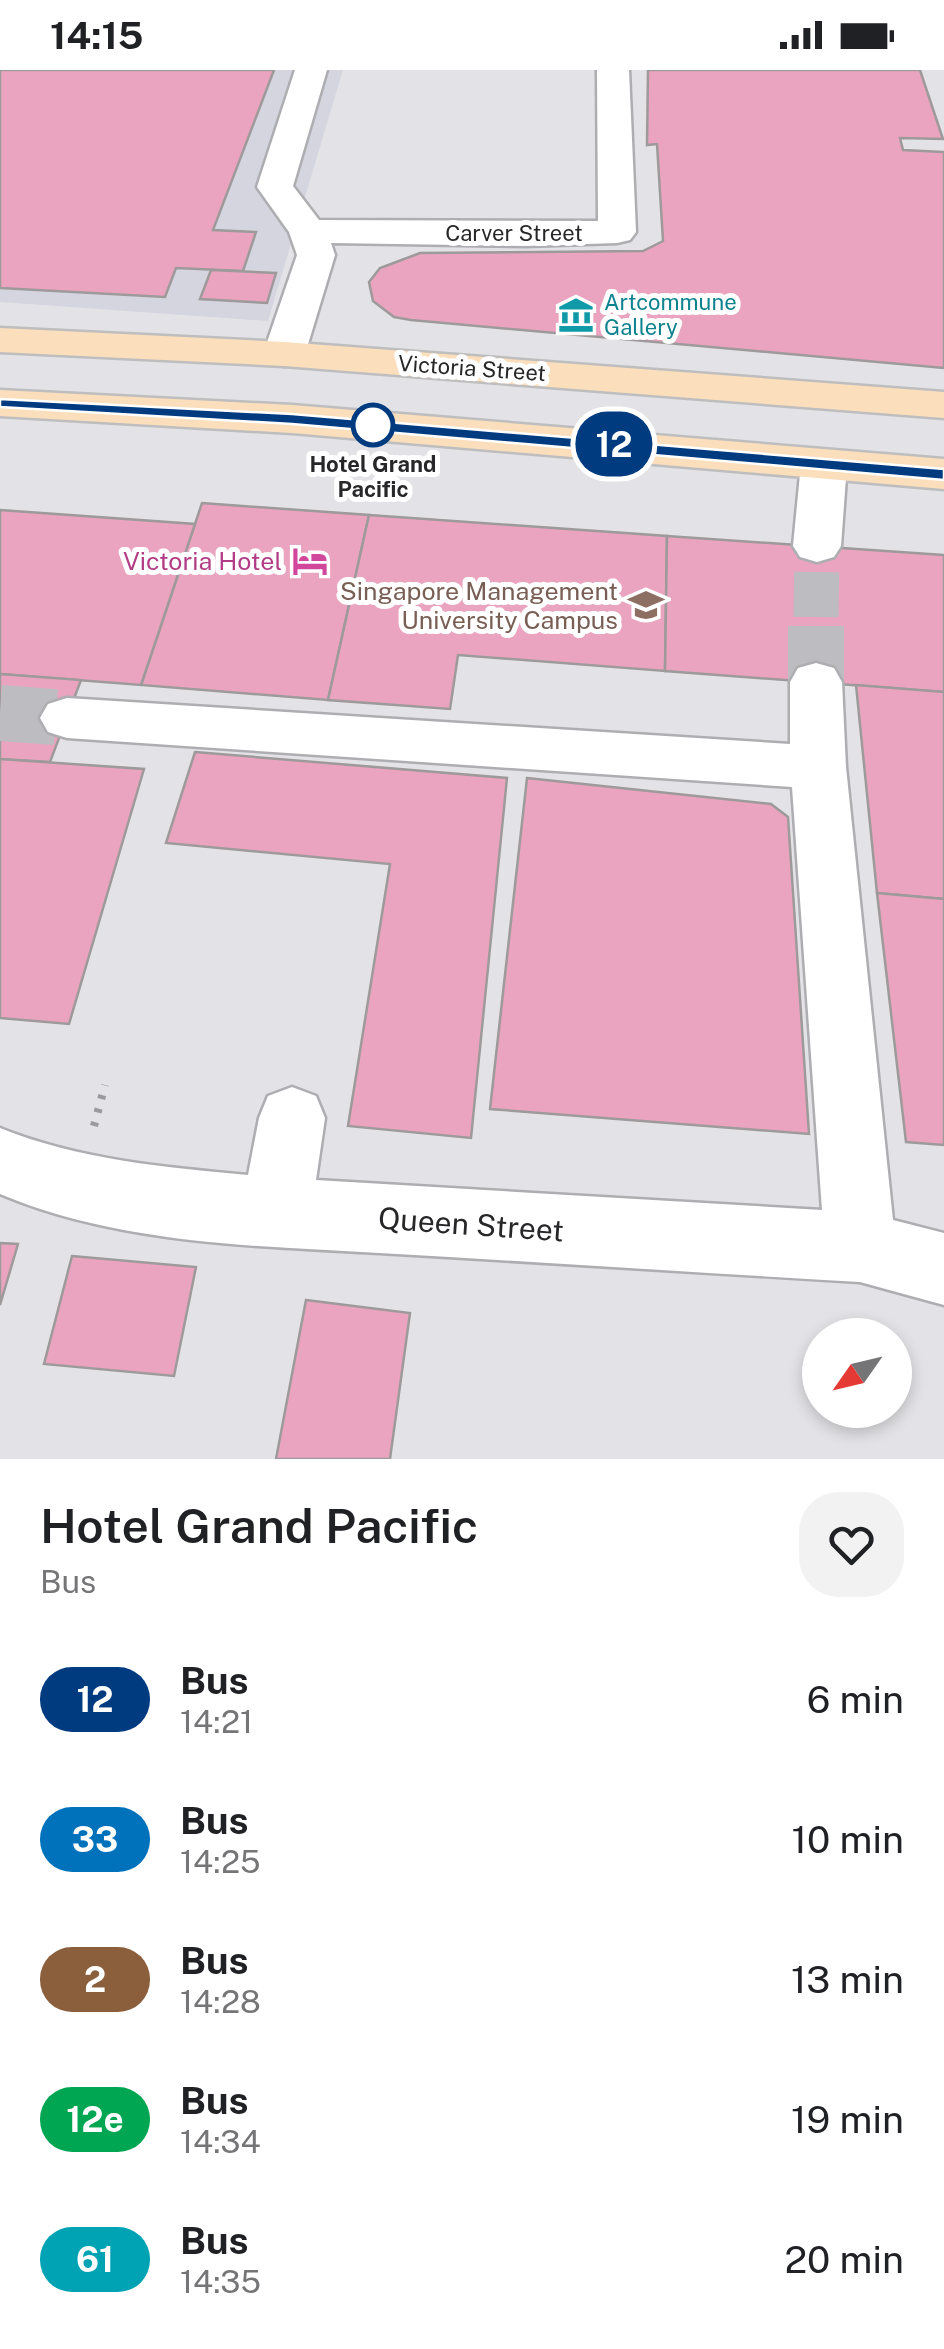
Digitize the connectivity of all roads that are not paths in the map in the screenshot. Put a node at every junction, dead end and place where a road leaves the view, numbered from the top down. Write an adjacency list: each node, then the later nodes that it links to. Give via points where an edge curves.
1 (311, 70): 4 (street)
2 (613, 70): 5 (street, Carver Street, via 617,232)
3 (258, 111): 4 (street)
4 (294, 112): 5 (street, via 274,188)
5 (325, 230): 7 (street)
6 (0, 340): 7 (main road, Victoria Street)
7 (284, 354): 9 (main road, Victoria Street)
8 (0, 404): 10 (main road, via 292,419)
9 (944, 405)
10 (824, 464): 11 (main road); 12 (street)
11 (944, 474)
12 (818, 546)
13 (816, 682): 15 (street)
14 (67, 718): 15 (street)
15 (818, 766): 19 (street)
16 (292, 1118): 18 (street)
17 (0, 1160): 18 (street, Queen Street, via 33,1176)
18 (276, 1212): 19 (street, Queen Street)
19 (860, 1247): 20 (street, Queen Street)
20 (944, 1269)

